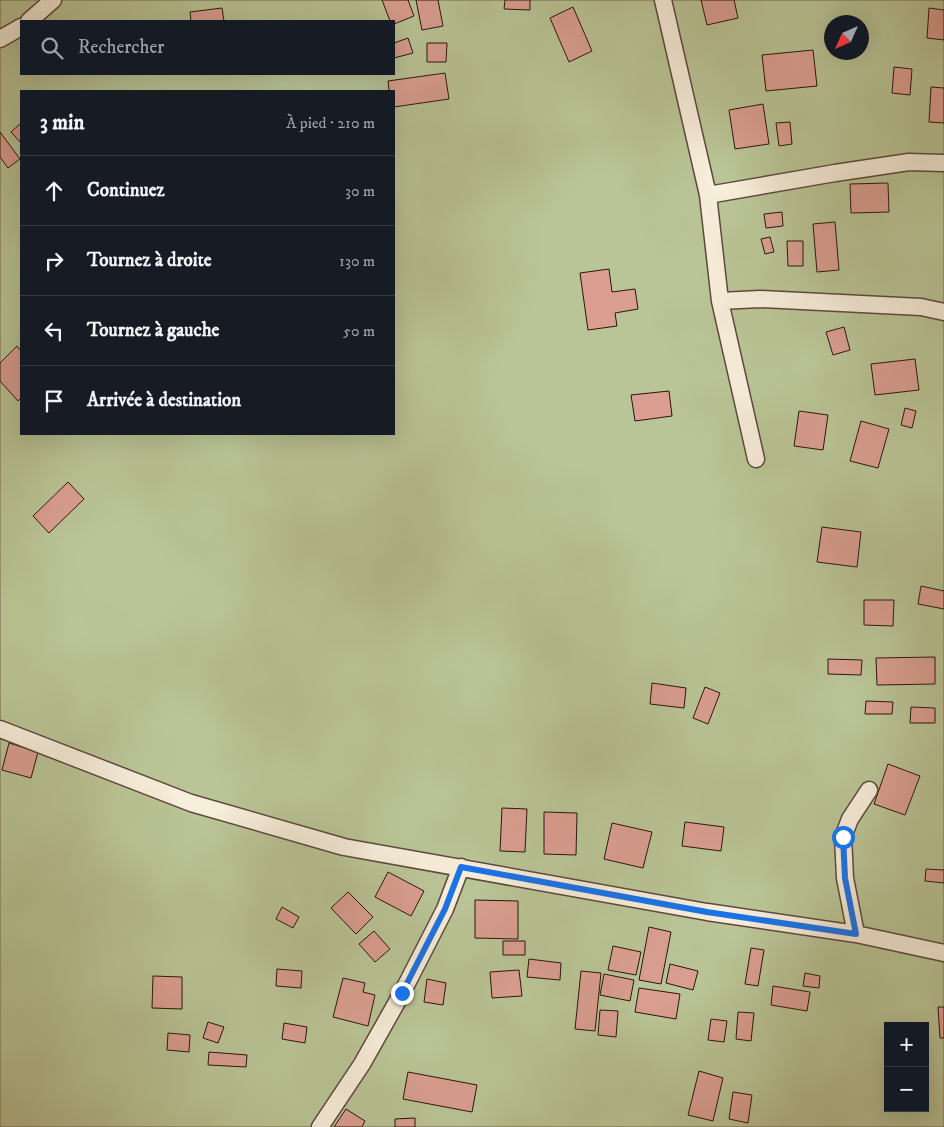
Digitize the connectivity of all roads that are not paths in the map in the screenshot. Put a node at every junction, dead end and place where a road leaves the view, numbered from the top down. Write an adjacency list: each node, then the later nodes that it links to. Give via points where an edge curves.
1 (53, 0): 3 (street)
2 (663, 0): 7 (street)
3 (31, 20)
4 (20, 28): 5 (street)
5 (0, 39)
6 (944, 163): 7 (street, via 909,162)
7 (708, 195): 8 (street)
8 (720, 301): 9 (street, via 760,299 883,305); 10 (street)
9 (944, 312)
10 (756, 459)
11 (0, 729): 13 (street, via 191,803 344,847)
12 (869, 790): 14 (street, via 850,819 843,837 845,878)
13 (461, 867): 14 (street, via 707,912); 16 (street, via 445,909 402,993 362,1064)
14 (856, 934): 15 (street)
15 (944, 953)
16 (320, 1127)

